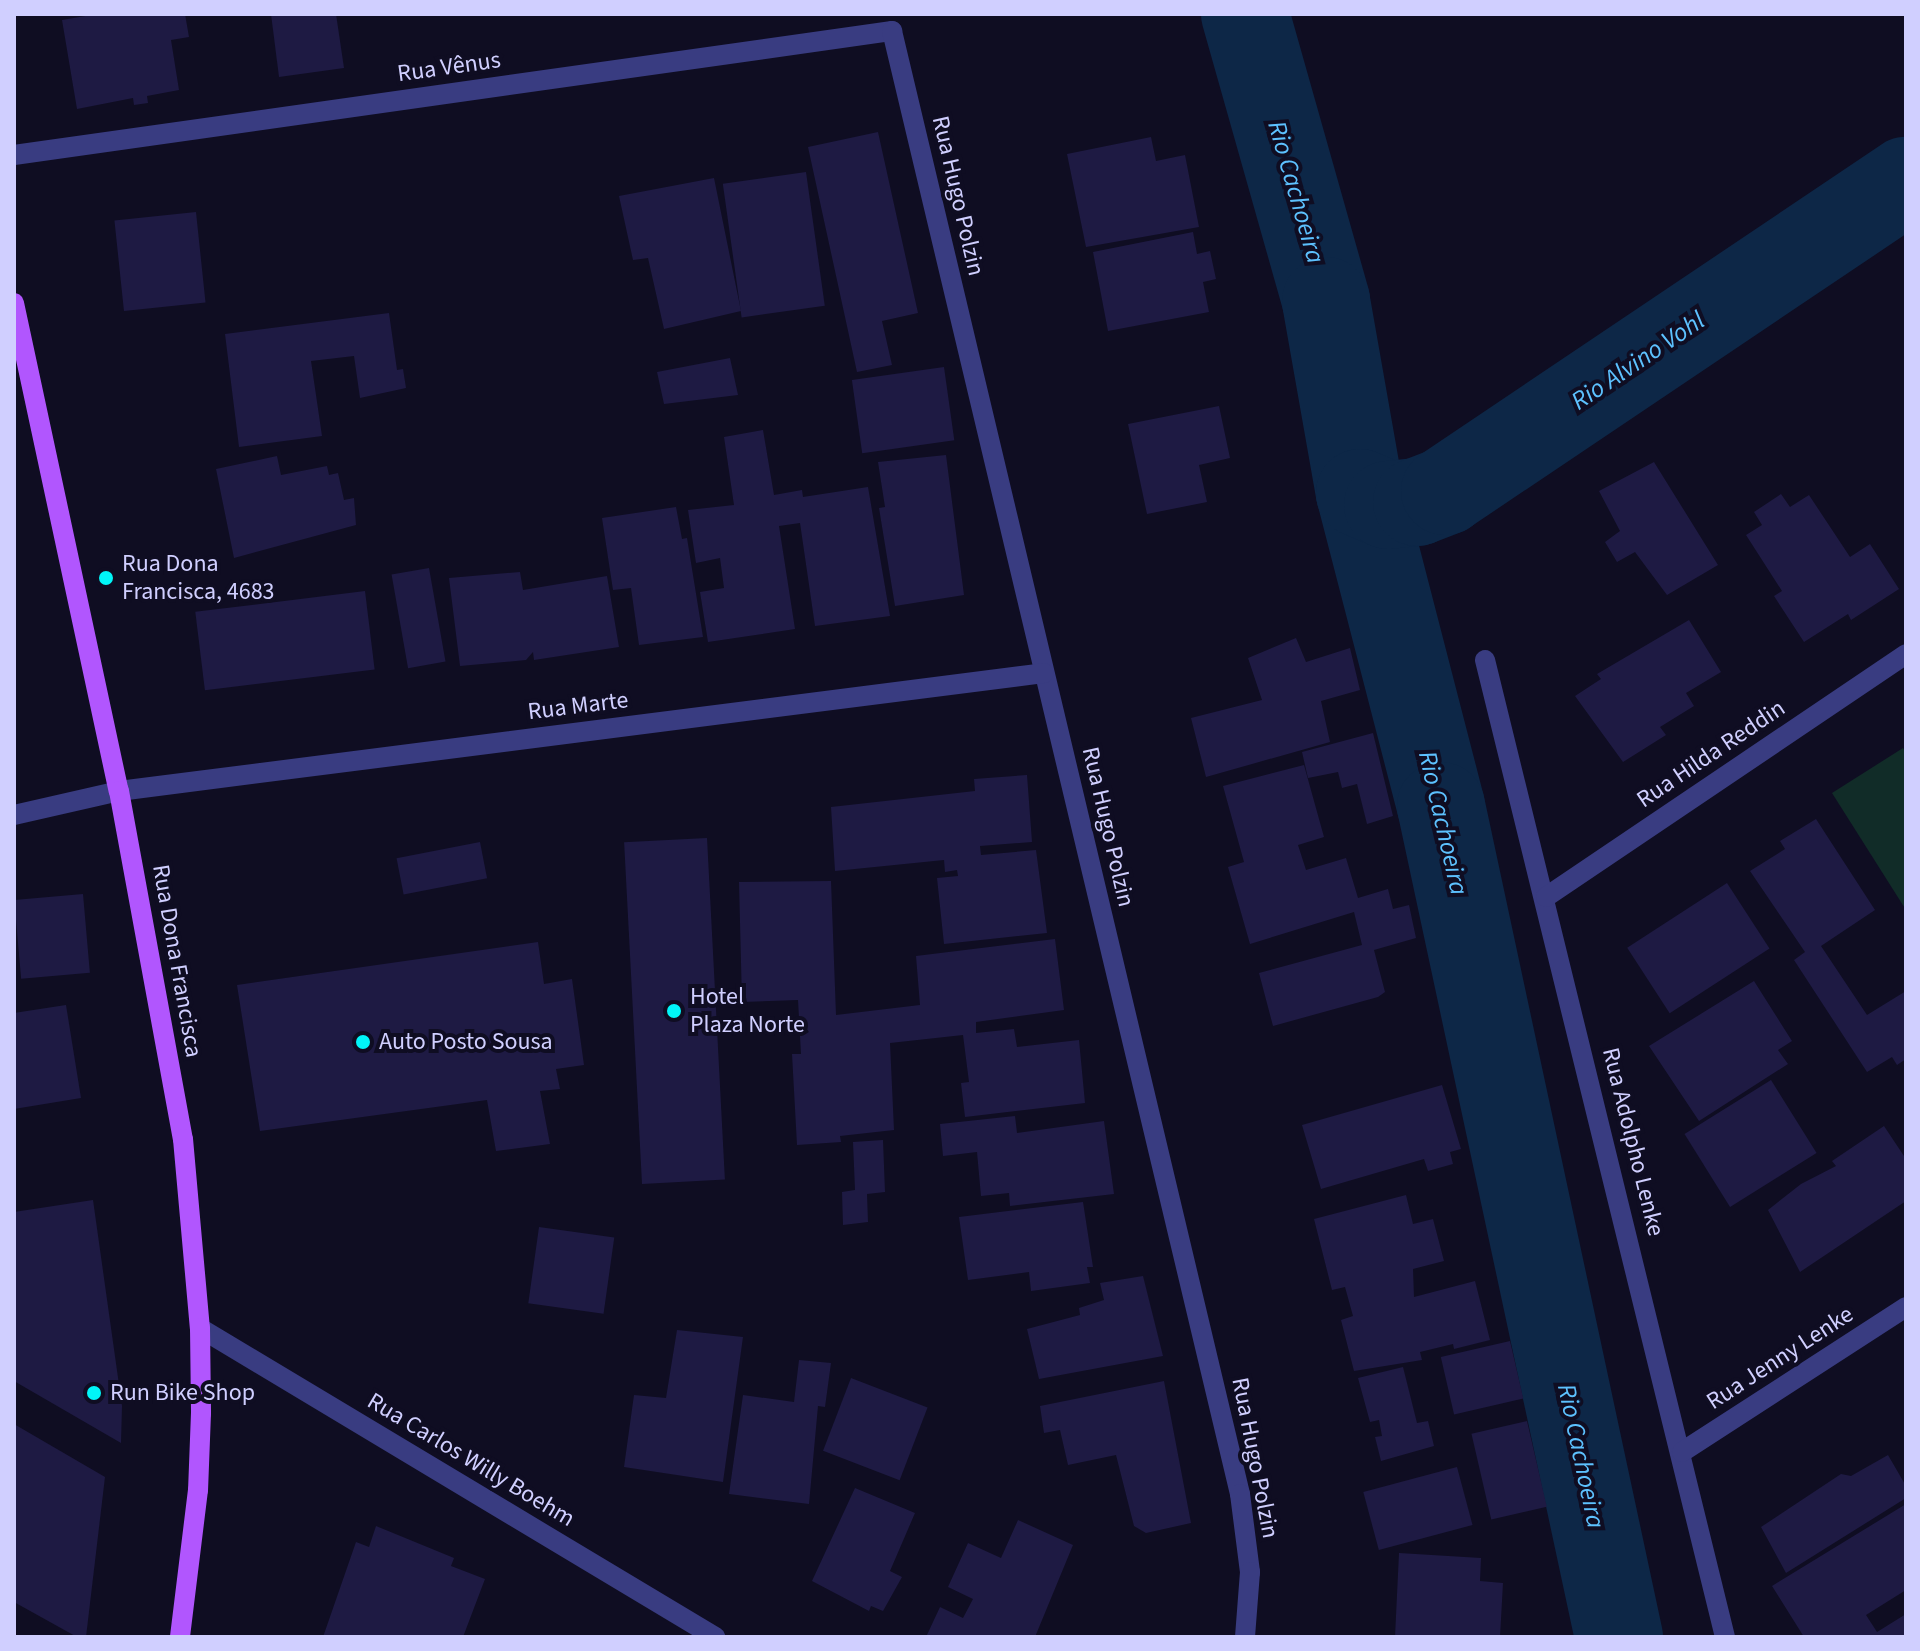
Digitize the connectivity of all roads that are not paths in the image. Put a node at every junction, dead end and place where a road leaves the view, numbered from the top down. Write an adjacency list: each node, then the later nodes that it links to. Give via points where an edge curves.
1 (892, 31): 2 (street, Rua Vênus); 6 (street, Rua Hugo Polzin)
2 (14, 155)
3 (14, 303): 7 (main road, Rua Dona Francisca)
4 (1906, 654): 9 (street, Rua Hilda Reddin)
5 (1485, 660): 9 (street, Rua Adolpho Lenke)
6 (1044, 673): 7 (street, Rua Marte); 15 (street, Rua Hugo Polzin, via 1240,1494 1250,1572)
7 (119, 791): 8 (street, Rua Marte); 11 (main road, Rua Dona Francisca, via 183,1139)
8 (14, 815)
9 (1546, 897): 12 (street, Rua Adolpho Lenke)
10 (1906, 1307): 12 (street, Rua Jenny Lenke)
11 (200, 1328): 13 (main road, Rua Dona Francisca, via 198,1490); 14 (street, Rua Carlos Willy Boehm)
12 (1682, 1452): 16 (street, Rua Adolpho Lenke)
13 (180, 1637)
14 (715, 1637)
15 (1245, 1637)
16 (1725, 1637)

